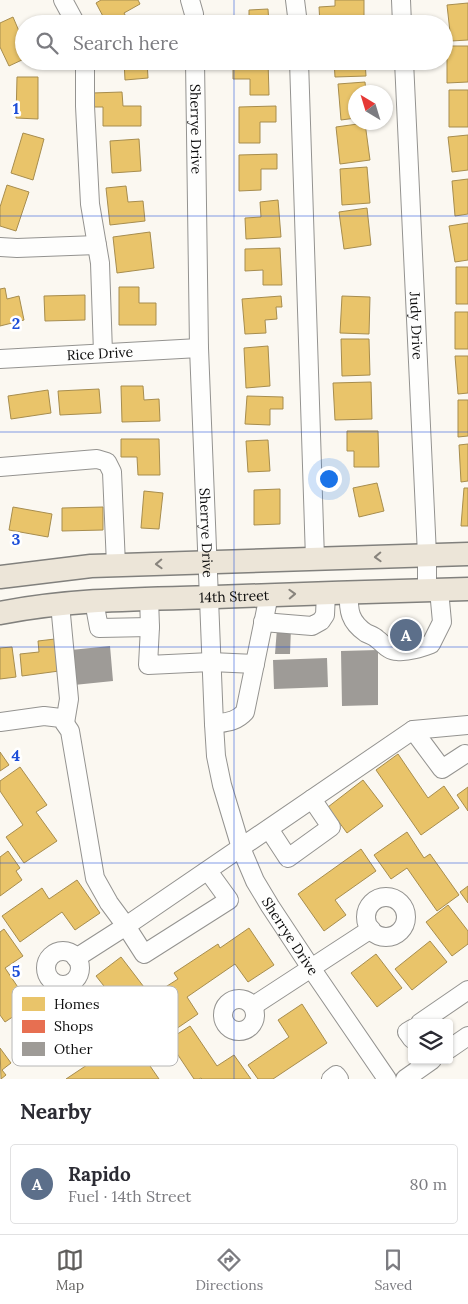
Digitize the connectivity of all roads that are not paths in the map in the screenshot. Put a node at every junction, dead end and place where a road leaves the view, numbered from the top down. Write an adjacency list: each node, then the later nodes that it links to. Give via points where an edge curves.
1 (63, 0): 5 (street)
2 (190, 0): 6 (street)
3 (295, 0): 7 (street)
4 (401, 0): 8 (street)
5 (71, 15)
6 (194, 15)
7 (297, 15)
8 (402, 15)
9 (85, 70): 13 (street, via 90,204)
10 (195, 70): 15 (street, Sherrye Drive)
11 (299, 70): 21 (street)
12 (404, 70): 20 (street, Judy Drive)
13 (97, 245): 14 (street); 16 (street)
14 (0, 247)
15 (199, 348): 16 (street, Rice Drive); 22 (street, Sherrye Drive)
16 (104, 353): 17 (street, Rice Drive)
17 (0, 359)
18 (0, 468): 23 (street, via 97,459 108,462 112,472)
19 (468, 554): 20 (main road)
20 (427, 555): 21 (main road, one-way to 21); 26 (street, Judy Drive)
21 (315, 559): 22 (main road)
22 (207, 562): 23 (main road, one-way to 23); 30 (street, Sherrye Drive)
23 (116, 566): 24 (main road)
24 (0, 577)
25 (468, 589): 26 (main road, 14th Street)
26 (433, 590): 27 (main road, 14th Street); 27 (street, Judy Drive, via 442,622 431,644 394,652 352,619 348,607)
27 (349, 592): 28 (main road, 14th Street)
28 (326, 593): 29 (main road, 14th Street, one-way to 28); 35 (street, via 321,622 312,626)
29 (269, 595): 30 (main road, 14th Street); 35 (street)
30 (209, 597): 31 (main road, 14th Street); 37 (street, Sherrye Drive)
31 (149, 598): 32 (main road, 14th Street); 36 (street)
32 (94, 601): 33 (main road, 14th Street); 36 (street, via 99,628)
33 (60, 604): 34 (main road, 14th Street); 40 (street, via 69,699)
34 (0, 613)
35 (263, 622): 38 (street)
36 (150, 627): 37 (street, via 148,665)
37 (211, 662): 38 (street); 41 (street, Sherrye Drive)
38 (255, 664): 41 (street, via 245,712 233,721)
39 (0, 722): 40 (street, via 44,716 61,718)
40 (65, 723): 49 (street, via 70,731 95,878)
41 (214, 724): 47 (street, Sherrye Drive, via 222,785)
42 (468, 725): 43 (street)
43 (413, 730): 44 (street, via 442,769); 45 (street)
44 (465, 754)
45 (312, 799): 46 (street); 46 (street, via 331,827 288,858)
46 (269, 829): 47 (street)
47 (241, 848): 48 (street); 52 (street, Sherrye Drive, via 255,881)
48 (208, 871): 49 (street); 49 (street, via 229,900 144,954)
49 (126, 926): 51 (street)
50 (371, 929): 52 (street)
51 (76, 958)
52 (310, 968): 54 (street); 61 (street, Sherrye Drive)
53 (468, 990): 55 (street)
54 (253, 1006)
55 (426, 1019)
56 (468, 1036): 57 (street)
57 (453, 1046)
58 (425, 1064): 62 (street)
59 (330, 1079): 60 (street, via 336,1075)
60 (339, 1079)
61 (387, 1079)
62 (405, 1079)

